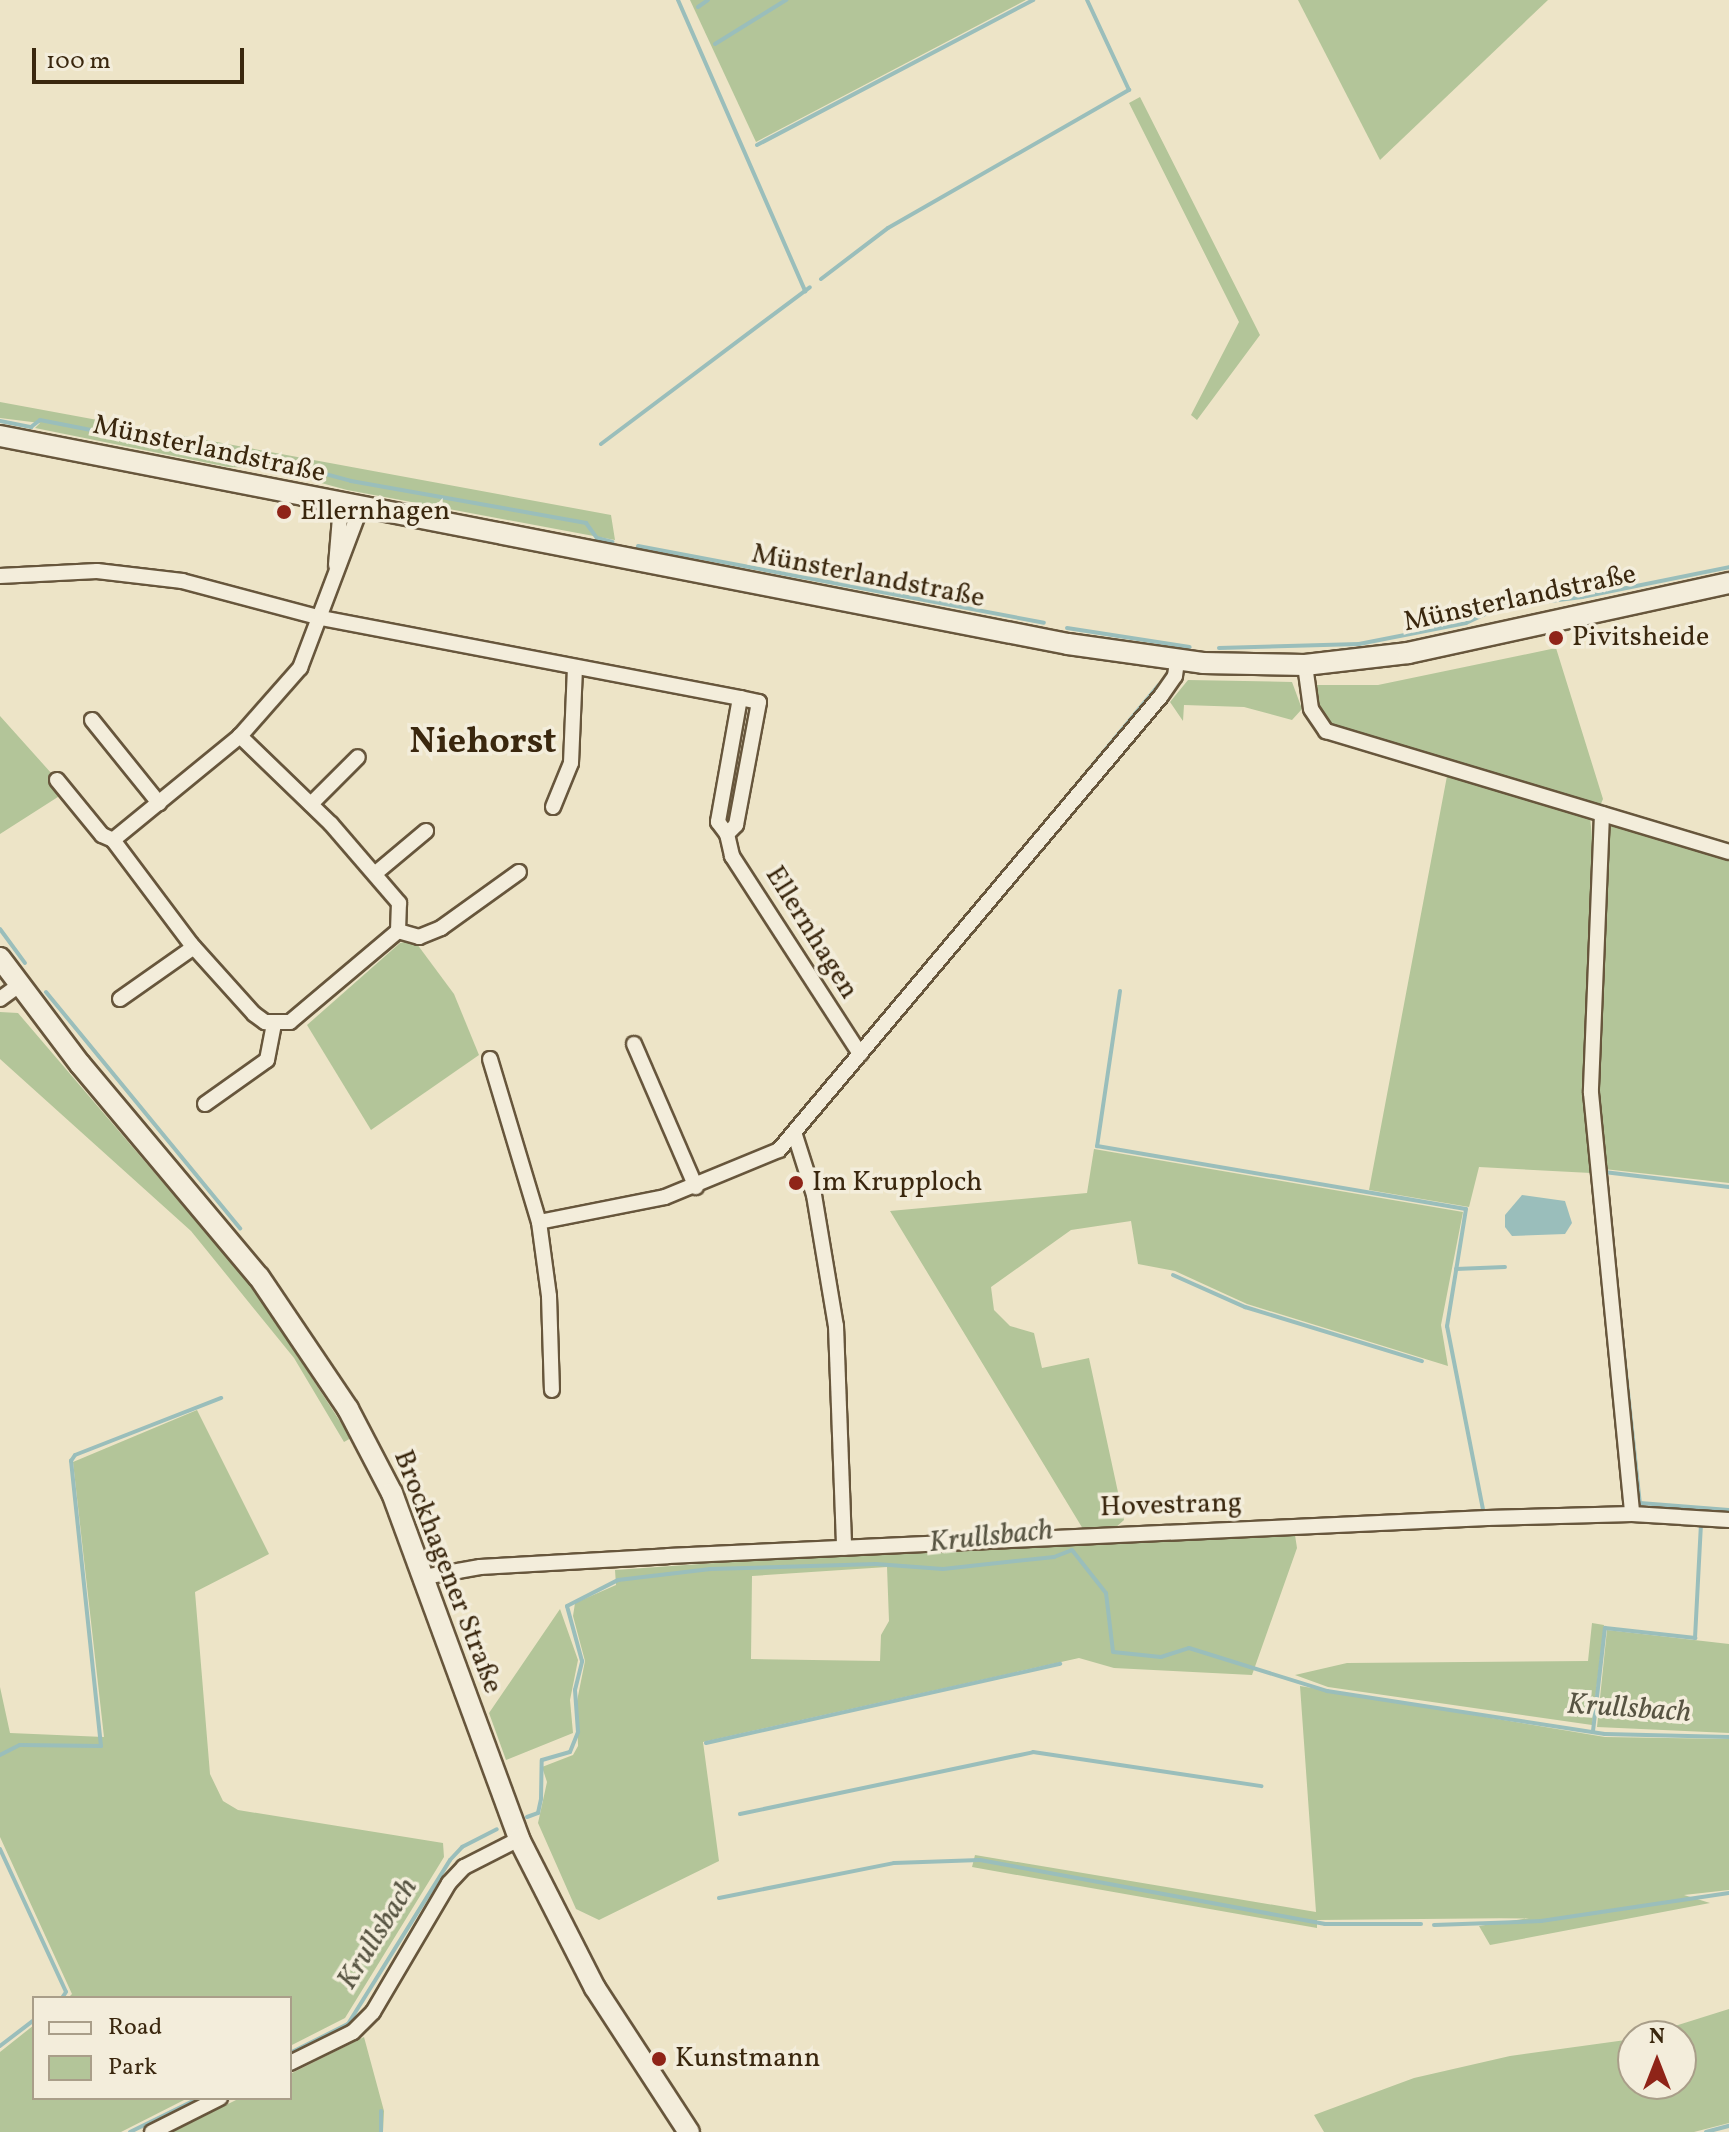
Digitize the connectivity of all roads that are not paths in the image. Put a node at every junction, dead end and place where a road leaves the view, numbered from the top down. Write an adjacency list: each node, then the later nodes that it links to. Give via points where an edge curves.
1 (0, 436): 2 (main road, Münsterlandstraße)
2 (351, 507): 5 (street, via 350,545 335,569); 6 (main road, Münsterlandstraße)
3 (0, 576): 5 (street, Ellernhagen, via 140,575 218,589)
4 (1729, 583): 7 (main road, Münsterlandstraße, via 1408,653)
5 (321, 618): 8 (street, Ellernhagen); 10 (street, via 300,668)
6 (1177, 661): 7 (main road, Münsterlandstraße); 30 (street, via 1175,676 1161,696)
7 (1305, 665): 16 (street, via 1311,709 1326,731)
8 (575, 667): 15 (street, via 571,763); 30 (street, Ellernhagen, via 759,702 736,825 727,834 732,856)
9 (92, 720): 13 (street)
10 (240, 736): 13 (street); 14 (street)
11 (358, 757): 14 (street)
12 (57, 780): 18 (street, via 102,835)
13 (159, 803): 18 (street)
14 (311, 804): 20 (street)
15 (553, 807)
16 (1602, 814): 19 (street); 37 (street, via 1591,1093)
17 (426, 831): 20 (street)
18 (113, 840): 23 (street)
19 (1729, 852)
20 (377, 872): 22 (street, via 399,903)
21 (519, 872): 22 (street, via 441,928 419,937)
22 (398, 931): 28 (street, via 290,1022)
23 (194, 947): 27 (street); 28 (street, via 254,1014)
24 (0, 958): 25 (main road, Brockhagener Straße)
25 (19, 985): 26 (street); 40 (main road, Brockhagener Straße, via 305,1340 373,1455)
26 (0, 999)
27 (120, 999)
28 (274, 1023): 32 (street, via 267,1060)
29 (634, 1044): 34 (street)
30 (860, 1054): 33 (street)
31 (490, 1059): 35 (street)
32 (205, 1104)
33 (795, 1135): 34 (street, via 779,1150); 39 (street, via 814,1195 836,1326)
34 (696, 1187): 35 (street)
35 (539, 1222): 36 (street, via 549,1296)
36 (552, 1390)
37 (1632, 1514): 38 (street, Hovestrang); 39 (street, Hovestrang)
38 (1729, 1520)
39 (844, 1548): 40 (street, Hovestrang, via 480,1567)
40 (424, 1577): 41 (main road, Brockhagener Straße)
41 (519, 1839): 42 (street, via 464,1867 449,1883 373,2012 353,2032); 45 (main road, Brockhagener Straße, via 595,1988)
42 (292, 2062)
43 (216, 2100): 44 (street)
44 (152, 2132)
45 (689, 2132)

